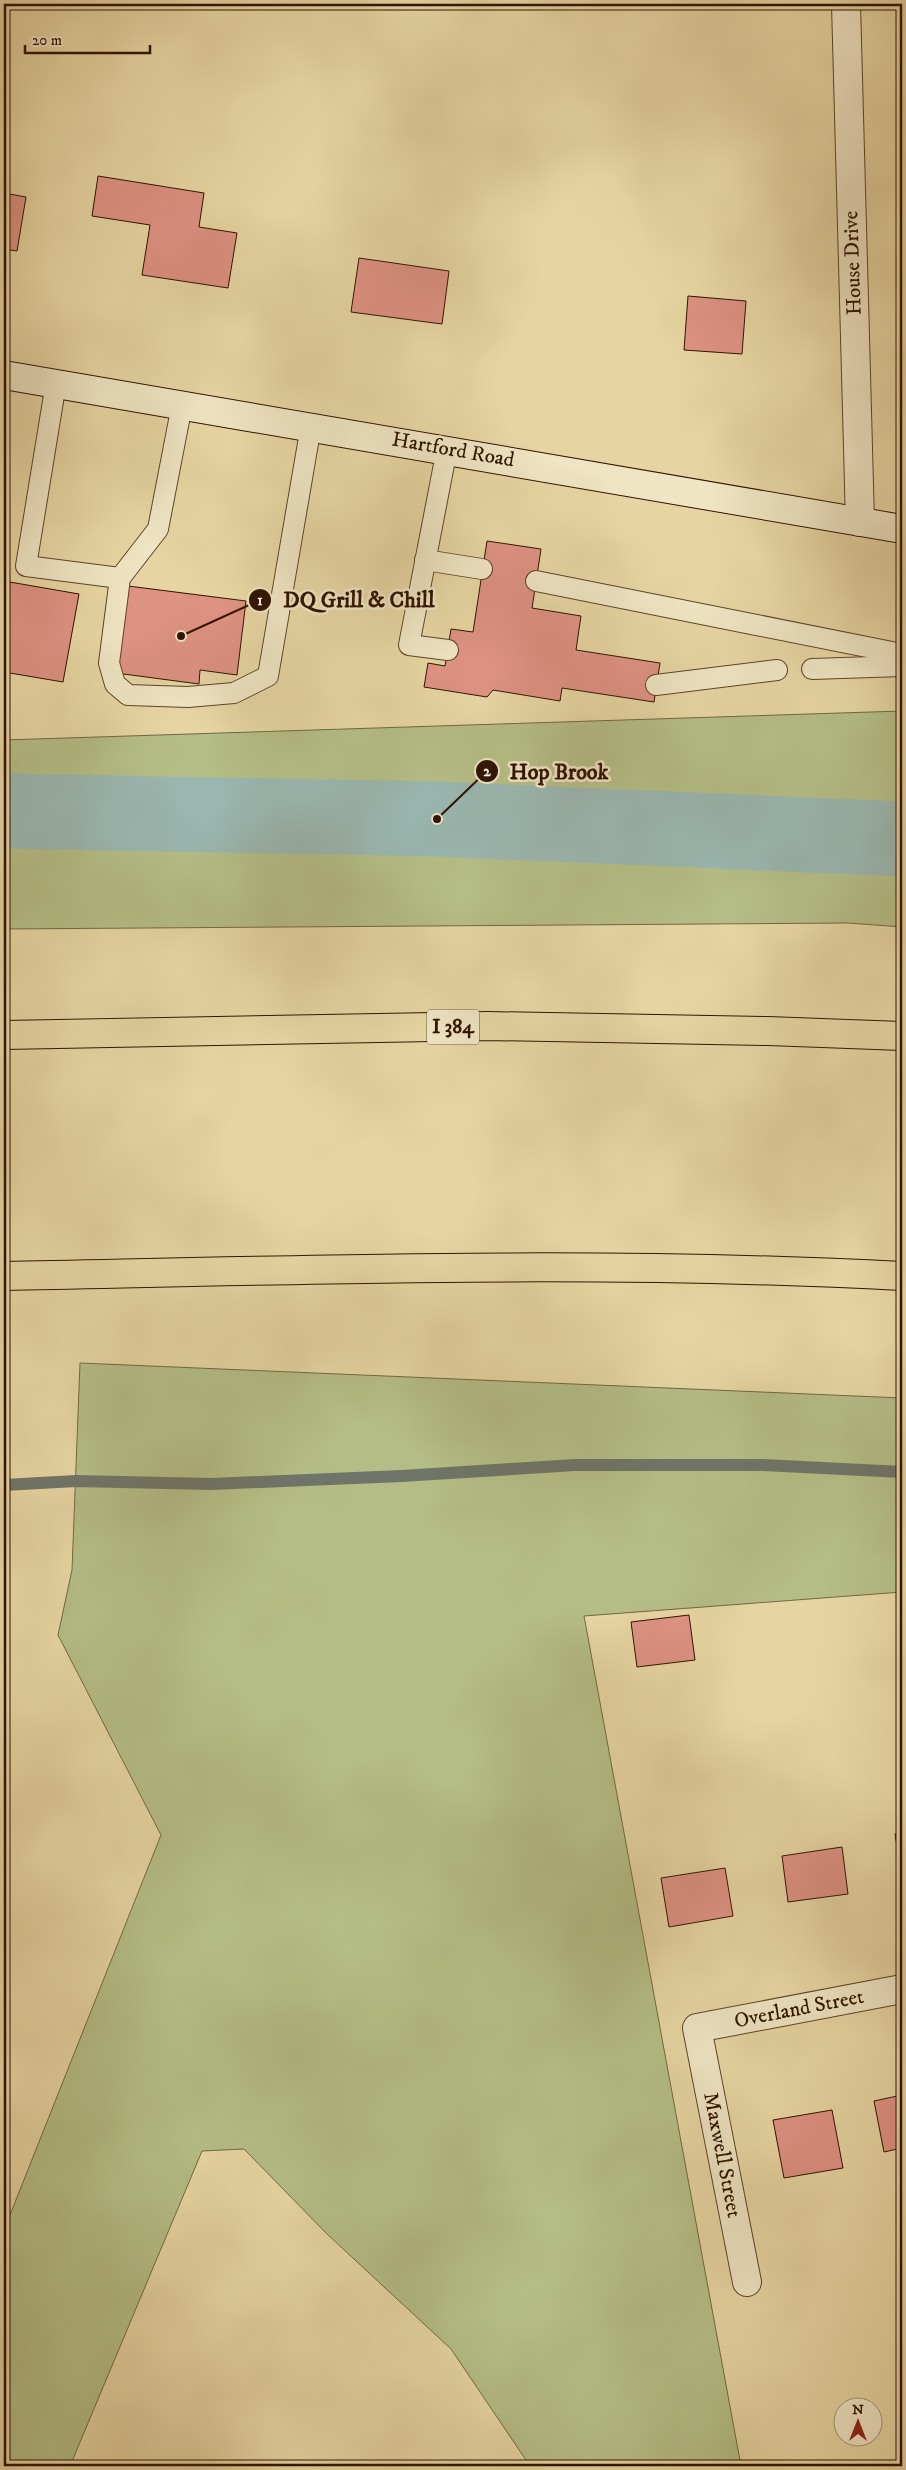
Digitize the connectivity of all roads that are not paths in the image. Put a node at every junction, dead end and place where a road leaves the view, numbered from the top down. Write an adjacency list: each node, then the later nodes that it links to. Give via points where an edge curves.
1 (846, 4): 7 (street, House Drive)
2 (4, 374): 3 (street, Hartford Road)
3 (56, 384): 4 (street, Hartford Road); 11 (lane, via 26,566)
4 (182, 405): 5 (street, Hartford Road); 11 (lane, via 158,529)
5 (311, 426): 6 (street, Hartford Road); 11 (lane, via 268,676 234,693 188,697 128,695 115,684 109,663)
6 (447, 449): 7 (street, Hartford Road); 9 (lane)
7 (860, 522): 8 (street, Hartford Road)
8 (902, 528)
9 (425, 560): 10 (lane); 13 (lane, via 410,645)
10 (482, 569)
11 (120, 578)
12 (536, 580): 14 (lane)
13 (448, 650)
14 (902, 654)
15 (902, 666): 16 (lane)
16 (812, 669)
17 (778, 670): 18 (lane)
18 (656, 685)
19 (4, 1035): 20 (highway, I 384, via 488,1026 758,1030)
20 (902, 1036)
21 (4, 1276): 22 (highway, via 511,1267)
22 (902, 1276)
23 (902, 1989): 24 (street, Overland Street)
24 (697, 2028): 25 (street, Maxwell Street)
25 (748, 2282)

